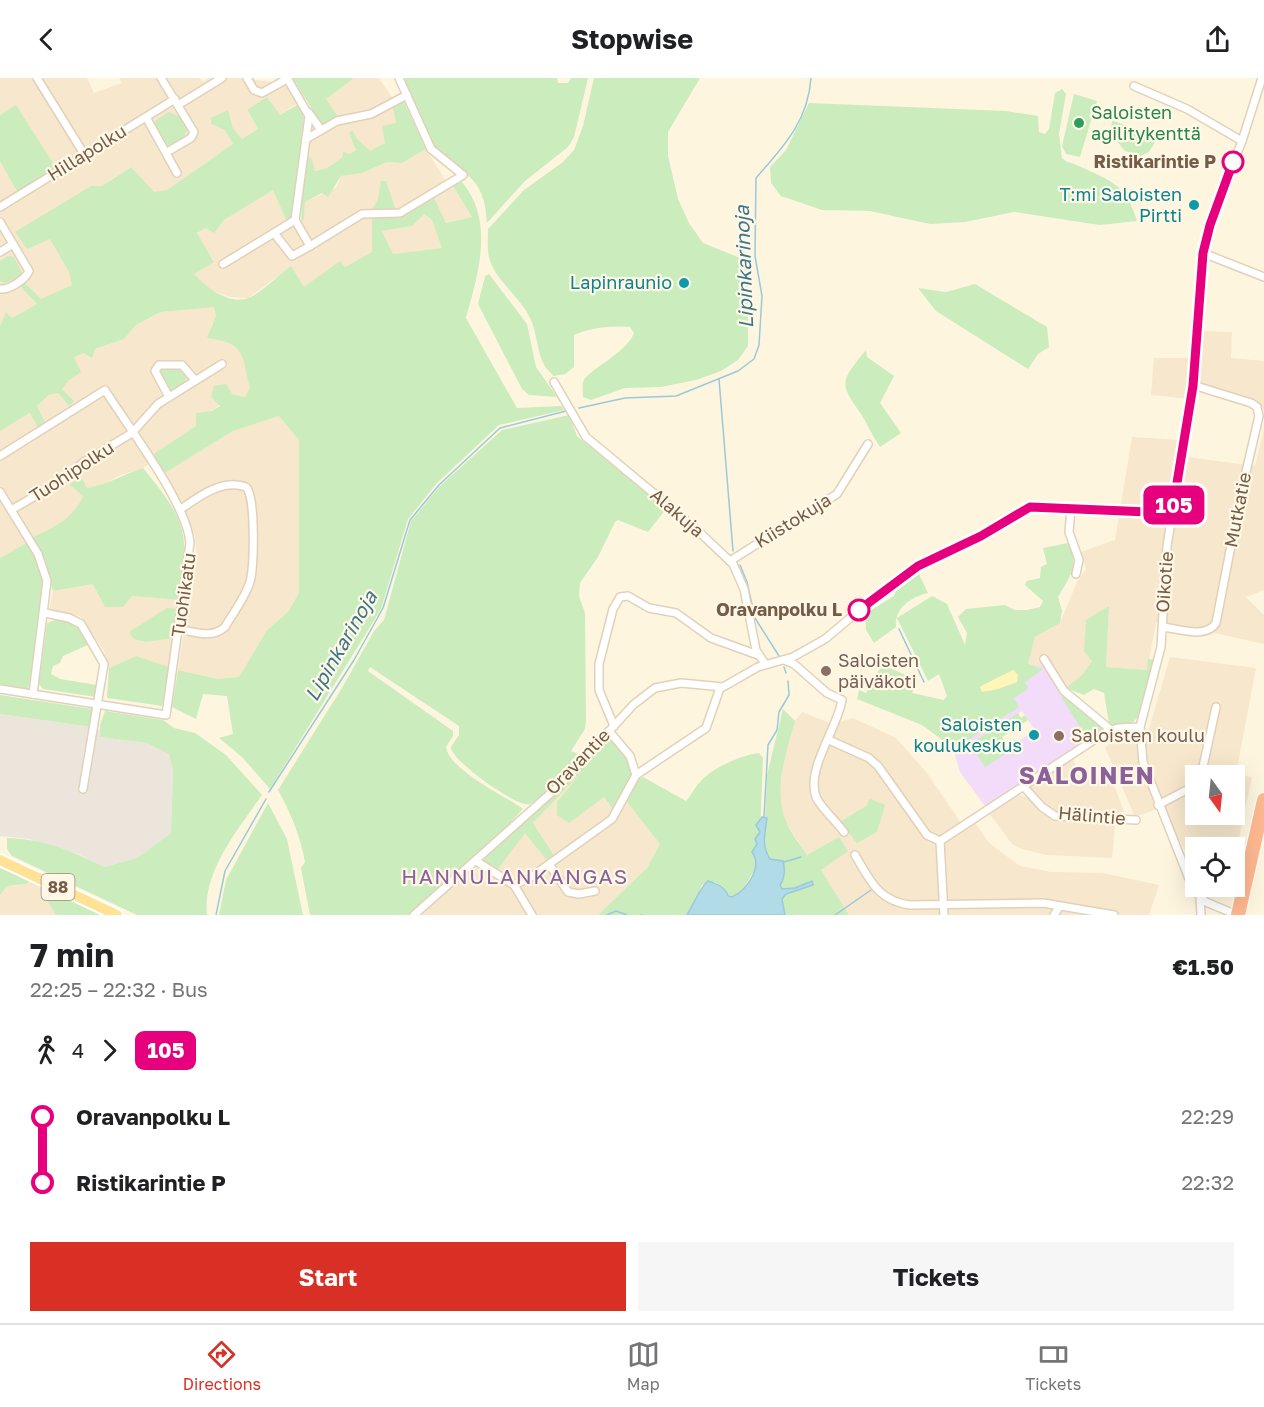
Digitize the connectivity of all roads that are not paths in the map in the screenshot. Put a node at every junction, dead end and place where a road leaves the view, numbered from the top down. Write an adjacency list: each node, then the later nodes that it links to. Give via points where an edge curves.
1 (37, 78): 17 (street)
2 (161, 78): 10 (street)
3 (222, 78): 10 (street, Hillapolku)
4 (247, 78): 5 (street, via 254,90 262,93)
5 (287, 78): 11 (street)
6 (399, 78): 9 (street)
7 (1262, 78): 15 (street, Oikotie)
8 (1134, 86): 15 (street, via 1187,109)
9 (407, 95): 13 (street, via 371,114 349,117); 24 (street, via 431,149 463,175 400,213 362,214)
10 (176, 102): 12 (street, Hillapolku); 16 (street, via 193,135)
11 (306, 108): 13 (street); 14 (street)
12 (146, 117): 16 (street); 17 (street, Hillapolku)
13 (321, 130): 14 (street)
14 (306, 139): 20 (street)
15 (1242, 141): 26 (street, Oikotie, via 1213,214)
16 (167, 152): 18 (street)
17 (84, 154): 19 (street, Hillapolku)
18 (177, 173)
19 (0, 207)
20 (295, 220): 22 (street); 24 (street)
21 (0, 222): 23 (street)
22 (274, 232): 24 (street, via 292,256); 27 (street)
23 (14, 244): 25 (street); 29 (street, via 29,273 5,290)
24 (310, 246)
25 (0, 252)
26 (1203, 253): 28 (street); 33 (street, Oikotie)
27 (223, 264)
28 (1264, 277)
29 (0, 289)
30 (222, 364): 31 (street, Tuohipolku)
31 (195, 380): 34 (street, Tuohipolku); 34 (street, via 182,365 159,365 155,371)
32 (555, 382): 43 (street, Alakuja, via 586,437)
33 (1193, 386): 42 (street, Oikotie); 46 (street, Mutkatie, via 1251,403 1257,407 1259,416 1216,623 1202,632)
34 (169, 397): 35 (street, Tuohipolku)
35 (132, 433): 37 (street, Tuohikatu, via 105,390); 39 (street, Tuohikatu); 41 (street, Tuohipolku)
36 (868, 444): 43 (street, Kiistokuja, via 837,494)
37 (0, 456)
38 (0, 493): 41 (street)
39 (181, 509): 47 (street, Tuohikatu, via 190,543); 47 (street, via 208,491 225,486 246,487 251,497 253,543 249,583 225,627 209,634)
40 (1071, 509): 42 (street); 44 (street, via 1069,532 1079,561); 50 (street, via 1039,505 1027,508 981,536 918,566 825,639)
41 (11, 510): 45 (street, via 44,566 48,588)
42 (1172, 513): 46 (street, Oikotie)
43 (730, 561): 48 (street, Alakuja, via 744,589)
44 (1076, 574)
45 (45, 613): 54 (street); 55 (street, via 78,622 100,654 104,669)
46 (1162, 627): 57 (street, Oikotie, via 1158,664)
47 (179, 629): 55 (street, Tuohikatu, via 166,715)
48 (758, 655): 51 (street, Alakuja); 58 (street, via 711,638 676,613 649,608 628,596 620,597 613,609 599,664 599,690)
49 (1044, 659): 59 (street, via 1064,691)
50 (784, 660): 51 (street); 60 (street, via 842,700)
51 (765, 664): 52 (street)
52 (720, 688): 58 (street, Oravantie, via 681,683 661,686 643,697); 62 (street, via 706,728)
53 (0, 689): 54 (street)
54 (33, 694): 55 (street)
55 (99, 704): 64 (street)
56 (1216, 707): 61 (street)
57 (1140, 727): 59 (street); 67 (street, Oikotie, via 1143,762)
58 (611, 729): 62 (street, via 630,756); 73 (street, Oravantie, via 568,776)
59 (1111, 730): 63 (street)
60 (829, 740): 69 (street, via 815,769 814,787 820,803); 70 (street, via 878,766 927,836)
61 (1203, 765)
62 (636, 775): 74 (street, via 612,819)
63 (1023, 786): 68 (street, Hälintie, via 1055,816); 70 (street)
64 (82, 789)
65 (1185, 791): 67 (street)
66 (1264, 800): 88 (highway)
67 (1158, 805): 75 (street, Oikotie)
68 (1136, 820)
69 (844, 832)
70 (940, 841): 79 (street)
71 (855, 855): 79 (street, via 886,899 910,905)
72 (0, 860): 81 (main road, 88)
73 (476, 861): 76 (street); 82 (street, Oravantie)
74 (549, 864): 76 (street); 77 (street, via 568,891)
75 (1185, 872)
76 (514, 885): 83 (street)
77 (595, 891)
78 (1200, 897): 87 (street); 88 (street)
79 (943, 903): 80 (street, via 1043,903); 84 (street)
80 (1059, 907): 85 (street); 86 (street)
81 (117, 915)
82 (414, 915)
83 (532, 915)
84 (944, 915)
85 (1054, 915)
86 (1114, 915)
87 (1200, 915)
88 (1237, 915)

